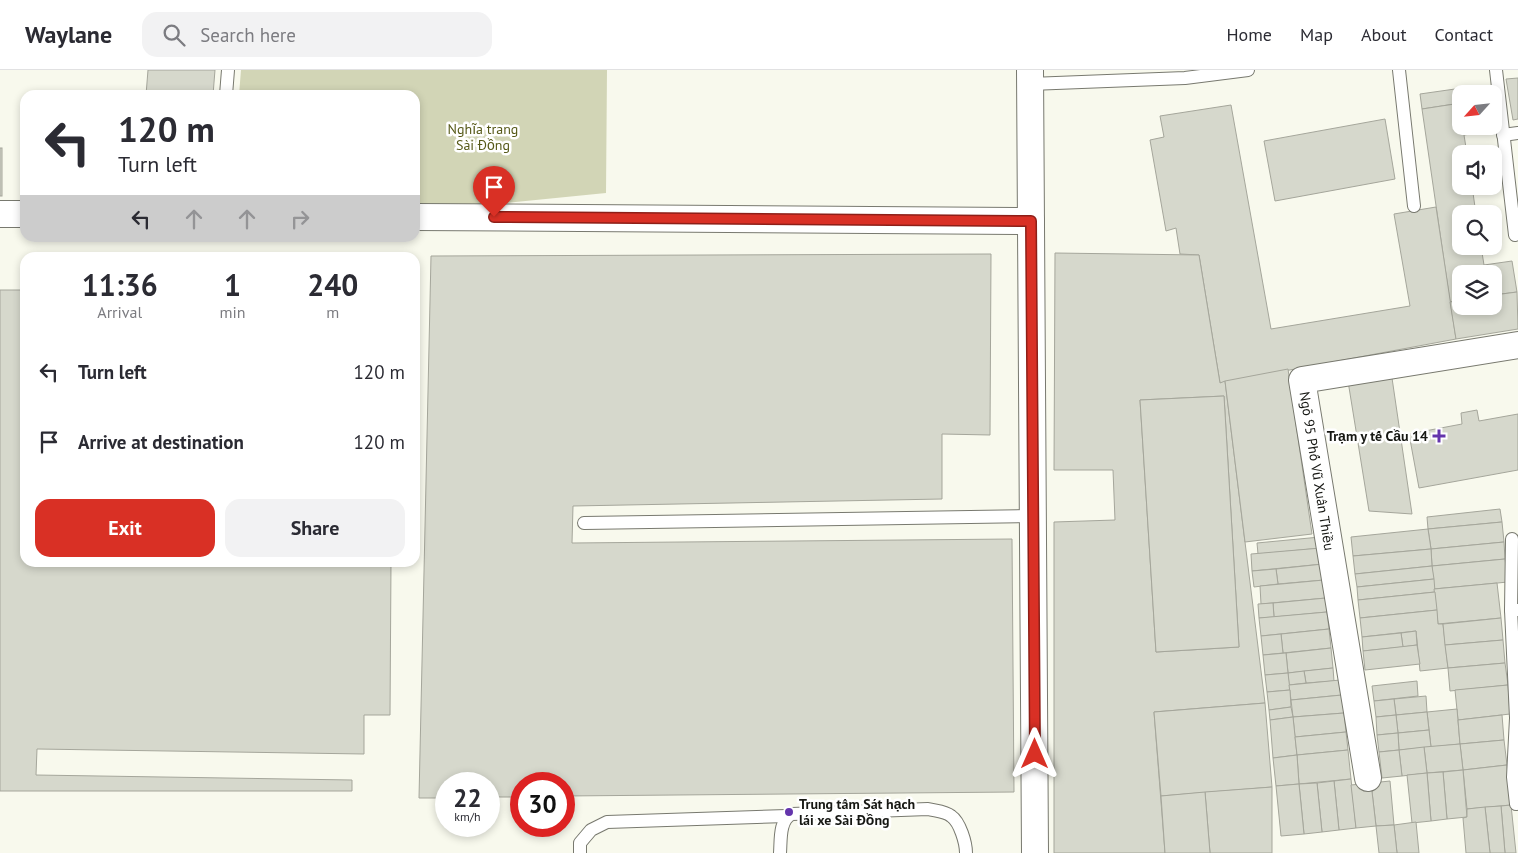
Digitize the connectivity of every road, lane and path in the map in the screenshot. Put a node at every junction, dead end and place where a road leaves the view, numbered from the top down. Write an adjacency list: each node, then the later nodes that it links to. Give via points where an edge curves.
1 (228, 70): 6 (lane)
2 (1248, 70): 5 (lane, via 1185,78)
3 (1399, 70): 9 (lane)
4 (1496, 70): 8 (lane)
5 (1030, 77): 13 (street)
6 (226, 90)
7 (1518, 133): 8 (lane)
8 (1503, 135): 14 (lane)
9 (1414, 206)
10 (0, 214): 11 (street)
11 (20, 214)
12 (420, 217): 13 (street)
13 (1031, 221): 16 (street)
14 (1515, 235)
15 (1518, 344): 20 (street, Ngõ 95 Phố Vũ Xuân Thiều, via 1302,380)
16 (1033, 516): 17 (lane); 26 (street)
17 (584, 523)
18 (1512, 539): 19 (lane)
19 (1515, 610): 21 (lane, via 1513,778)
20 (1368, 778)
21 (1516, 804)
22 (787, 816): 23 (lane, via 606,822 590,830 580,843); 24 (lane, via 783,821); 25 (lane, via 831,812 941,811 952,816 959,827)
23 (580, 853)
24 (780, 853)
25 (966, 853)
26 (1035, 853)

